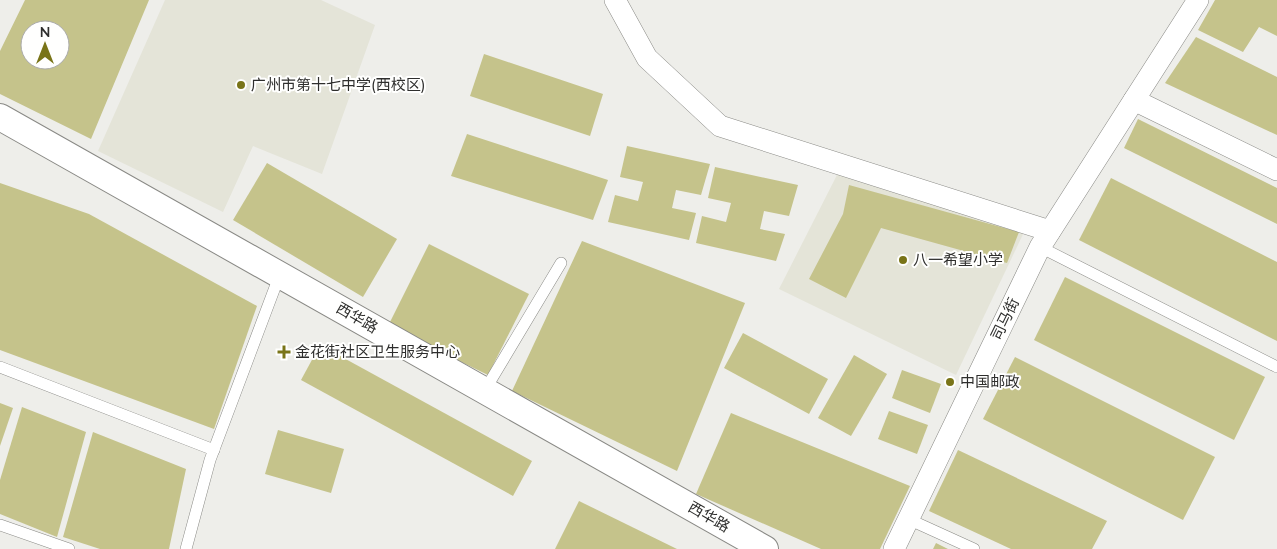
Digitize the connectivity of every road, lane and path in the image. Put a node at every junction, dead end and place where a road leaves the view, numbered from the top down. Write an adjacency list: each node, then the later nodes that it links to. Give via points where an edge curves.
1 (614, 0): 6 (street, via 647,58 720,126)
2 (1198, 0): 3 (street, 司马街)
3 (1134, 100): 5 (street); 6 (street, 司马街)
4 (0, 117): 8 (street, 西华路)
5 (1277, 170)
6 (1045, 239): 10 (lane); 13 (street, 司马街)
7 (562, 263): 11 (lane)
8 (280, 274): 11 (street, 西华路); 12 (lane)
9 (0, 366): 12 (lane)
10 (1277, 367)
11 (484, 390): 17 (street, 西华路)
12 (214, 450): 16 (lane)
13 (908, 518): 18 (street, 司马街); 19 (lane)
14 (0, 525): 15 (lane)
15 (69, 549)
16 (186, 549)
17 (765, 549)
18 (894, 549)
19 (974, 549)

